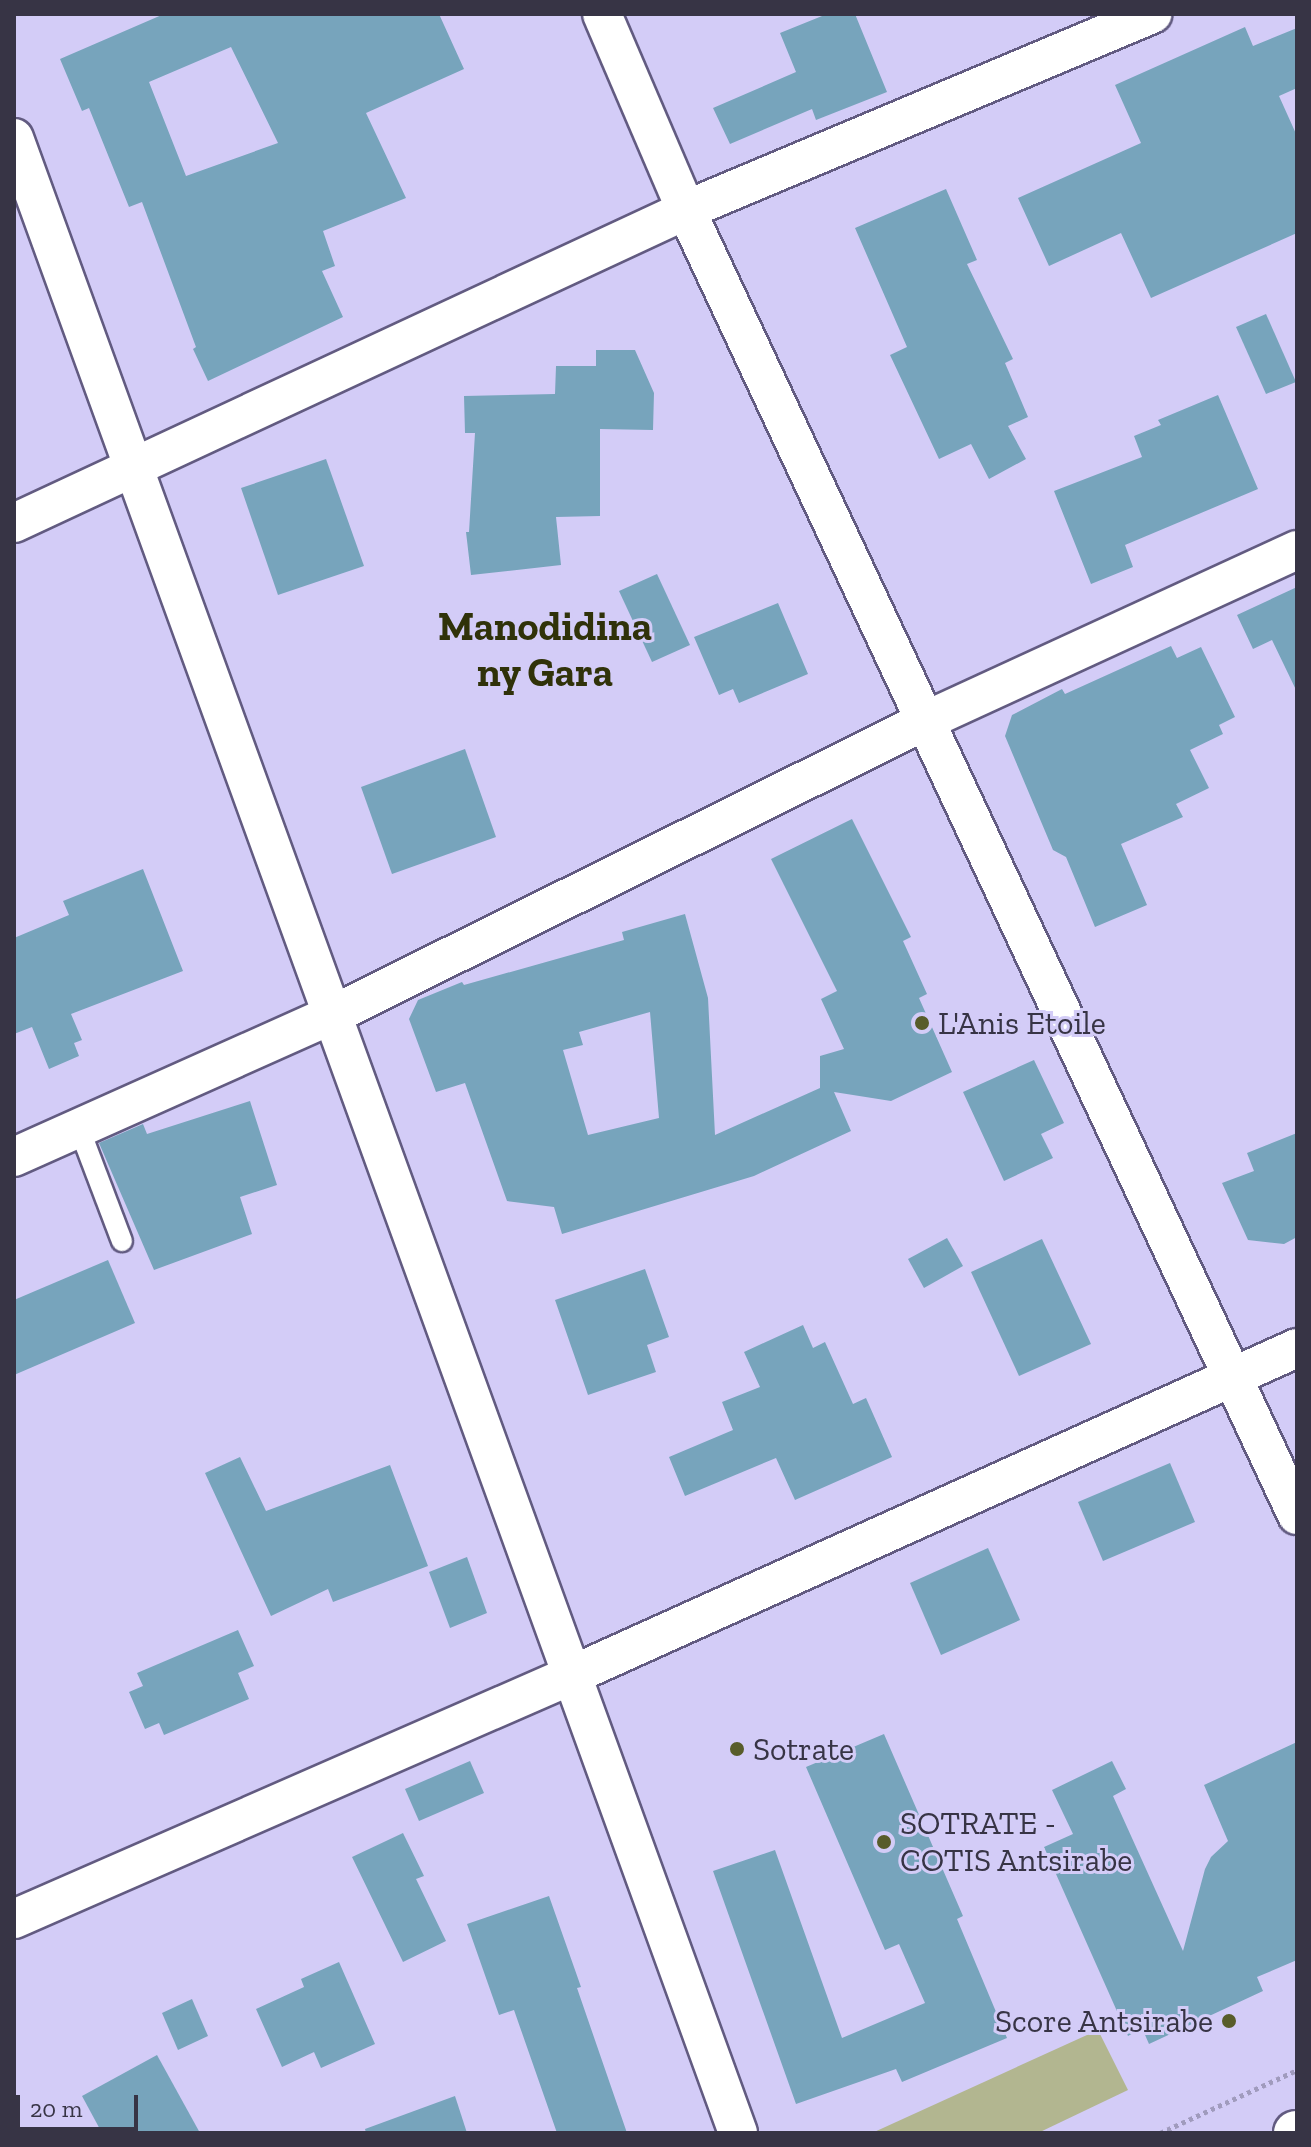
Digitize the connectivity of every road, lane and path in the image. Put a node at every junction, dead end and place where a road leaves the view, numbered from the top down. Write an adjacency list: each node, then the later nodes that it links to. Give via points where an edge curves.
1 (602, 14): 4 (street)
2 (1152, 14): 4 (street)
3 (14, 138): 5 (street)
4 (686, 210): 5 (street); 8 (street)
5 (134, 468): 6 (street); 9 (street)
6 (14, 523)
7 (1297, 550): 8 (street)
8 (925, 721): 9 (street); 14 (street)
9 (332, 1015): 10 (street); 16 (street)
10 (79, 1128): 11 (street); 12 (lane)
11 (14, 1157)
12 (122, 1241)
13 (1297, 1348): 14 (street)
14 (1233, 1377): 15 (street); 16 (street)
15 (1297, 1515)
16 (572, 1675): 17 (street); 19 (street)
17 (14, 1919)
18 (1297, 2070): 20 (path)
19 (738, 2133)
20 (1160, 2133)

